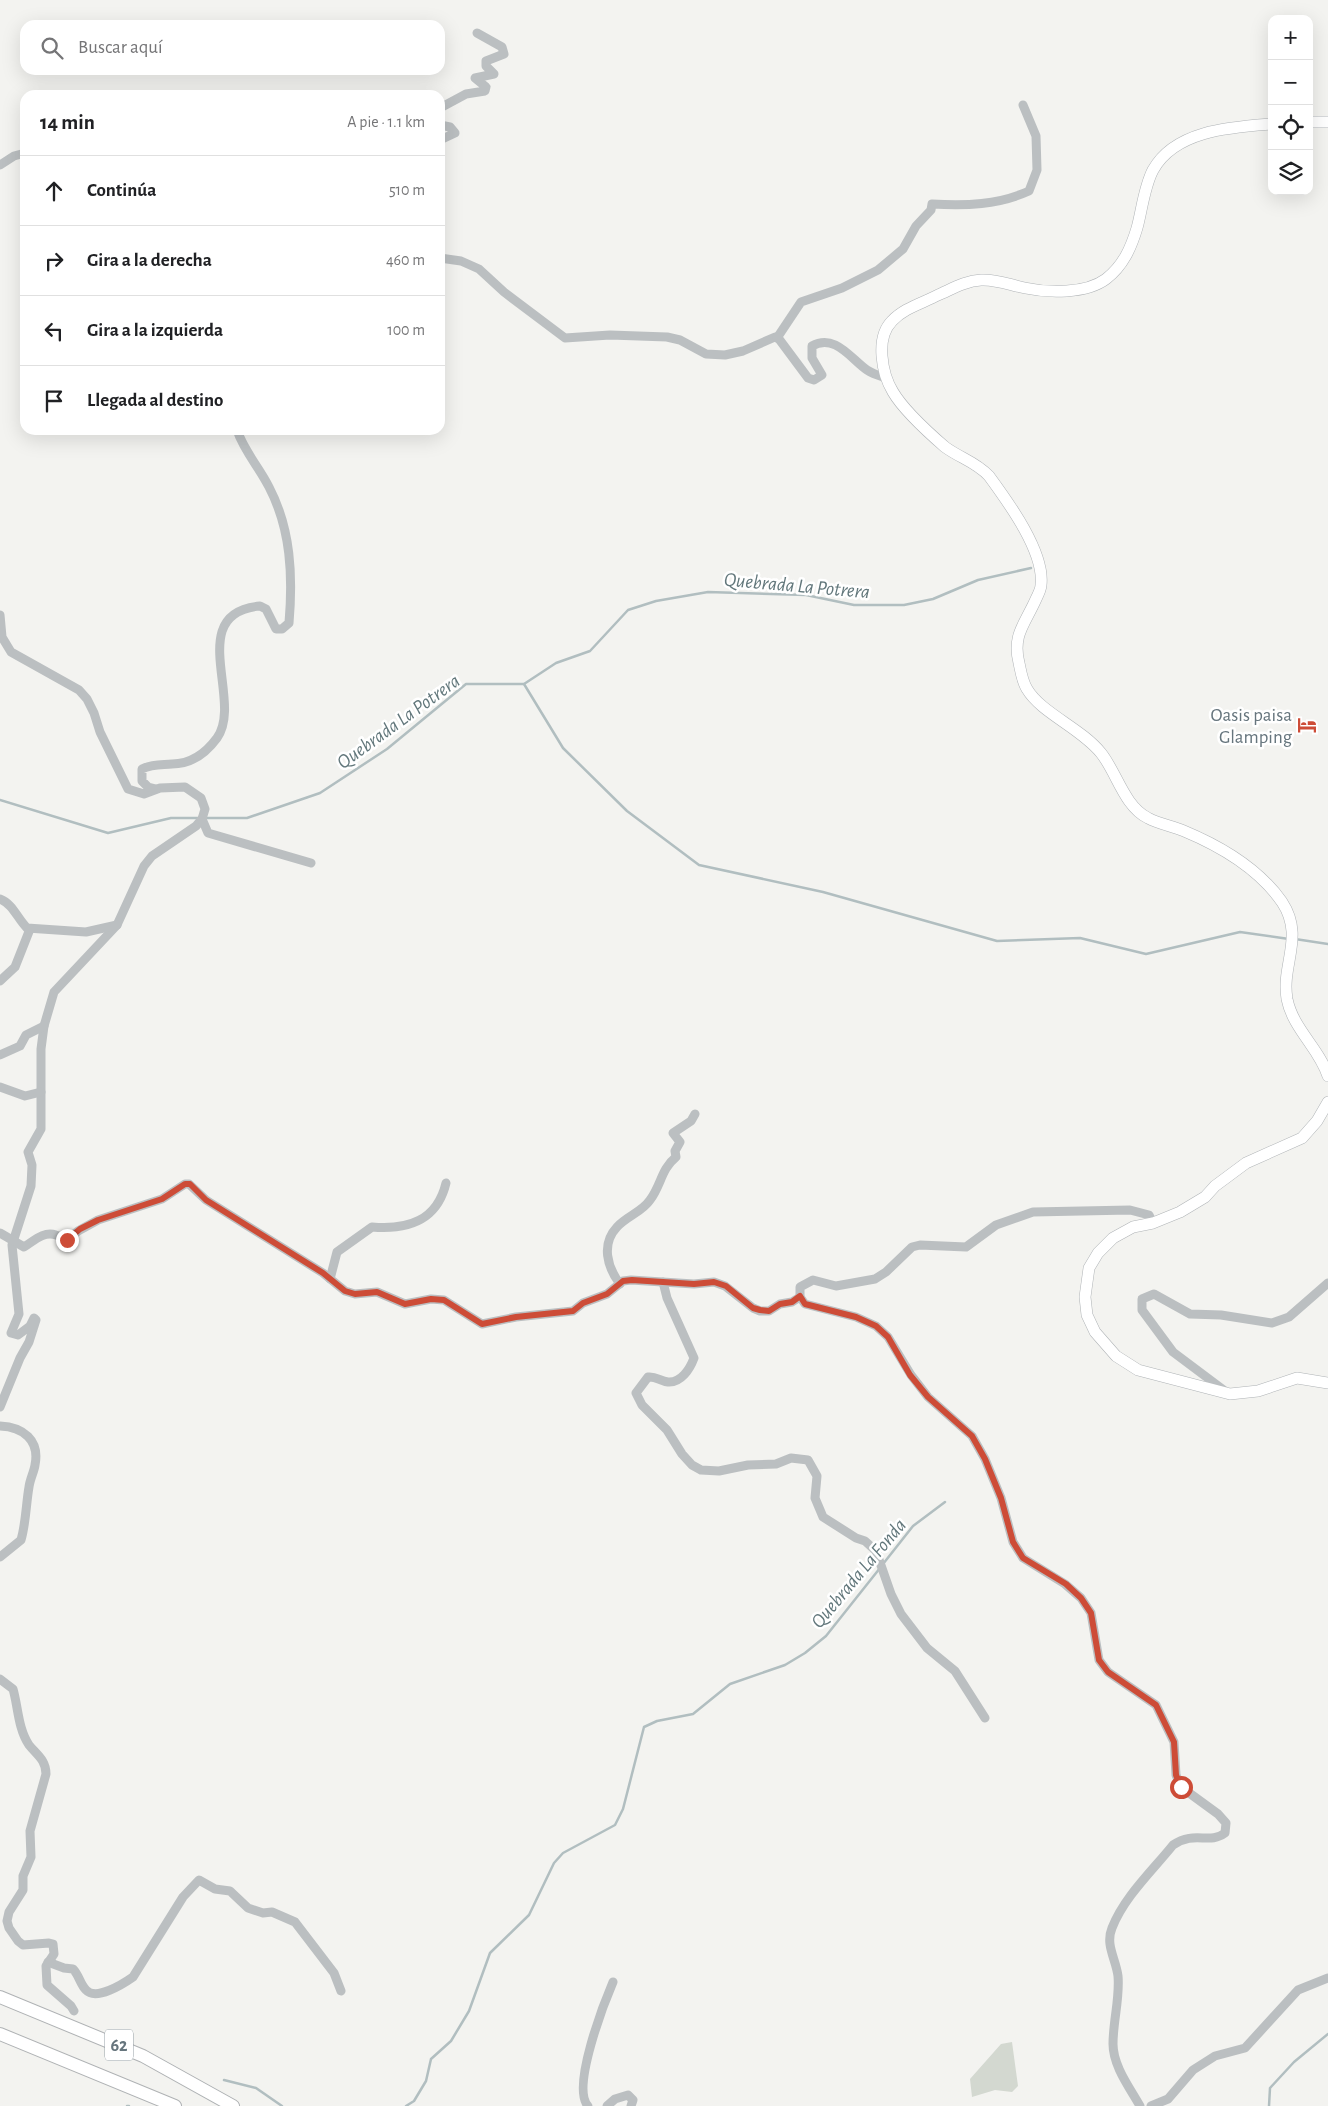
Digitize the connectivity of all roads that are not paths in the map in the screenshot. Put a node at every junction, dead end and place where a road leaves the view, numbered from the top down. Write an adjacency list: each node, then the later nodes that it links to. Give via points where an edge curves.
1 (477, 33): 2 (street, via 502,47 504,54 486,61 486,66 494,74 476,78 486,88 485,91 466,94)
2 (445, 105)
3 (1023, 105): 12 (street, via 1036,136 1037,170 1030,191 1011,199 967,206 932,204 903,249 871,273 842,288 801,302)
4 (1313, 122): 5 (main road)
5 (1328, 122)
6 (1268, 124): 13 (main road, via 1233,127 1202,135 1182,143 1162,158 1153,171 1132,243 1121,265 1105,280 1084,289 1044,290 979,280 954,287 906,310 891,322 884,336)
7 (445, 127): 8 (street, via 455,133)
8 (445, 138)
9 (20, 155): 10 (street)
10 (0, 165)
11 (445, 259): 12 (street, via 479,269 565,338 610,335 667,337 706,354 725,355)
12 (777, 338): 13 (street, via 811,379 822,376 811,350 818,342 842,348 868,370)
13 (886, 378): 25 (main road, via 893,394 930,433 947,448 980,466 989,476 1034,550 1040,565 1042,586 1016,642 1027,689 1040,704 1080,732 1101,752 1136,810 1147,818 1184,830 1223,850 1266,884 1289,915 1293,940 1287,997 1291,1012 1324,1064)
14 (239, 435): 16 (street, via 246,452 269,486 281,516 293,584 289,623 282,629 276,629 266,609 260,606 240,610 230,618 219,644 224,712 221,732 207,750 192,760 142,769 142,782)
15 (0, 615): 16 (street, via 2,637 11,652 79,690 87,699 128,789 144,794)
16 (157, 789): 17 (street, via 185,787 201,798 205,809)
17 (202, 819): 18 (street, via 208,833); 20 (street, via 148,861)
18 (311, 863)
19 (0, 899): 21 (street, via 11,904 18,920)
20 (117, 925): 21 (street, via 86,932); 23 (street, via 54,992)
21 (30, 928): 22 (street, via 15,967)
22 (0, 981)
23 (44, 1026): 24 (street, via 26,1035 20,1046); 27 (street)
24 (0, 1056)
25 (1328, 1076)
26 (0, 1088): 27 (street, via 25,1096)
27 (41, 1092): 33 (street, via 41,1129 28,1152 32,1165 31,1186)
28 (1328, 1102): 31 (main road, via 1318,1121 1302,1138 1246,1163 1194,1204)
29 (696, 1114): 37 (street, via 673,1133 680,1142 676,1156 663,1174 652,1199 616,1228 609,1242 607,1260)
30 (446, 1183): 34 (street, via 442,1198 433,1211 414,1223 391,1228 372,1227 337,1252)
31 (1153, 1223): 38 (street, via 1149,1215 1130,1210 1033,1212 996,1225 973,1245 958,1249 936,1245 912,1247 875,1279 836,1286 813,1280 800,1287); 40 (main road, via 1133,1227 1112,1238 1098,1253 1089,1268 1085,1297 1087,1315 1116,1356 1138,1370)
32 (0, 1233): 33 (street)
33 (14, 1239): 34 (street, via 24,1247 45,1235 67,1240 98,1220 162,1199 190,1184 206,1200); 41 (street, via 11,1253 19,1314 12,1333 18,1335 30,1326 34,1318 36,1320)
34 (330, 1279): 37 (street, via 345,1291 355,1294 377,1292 405,1304 444,1300 482,1324 573,1311)
35 (663, 1282): 37 (street, via 632,1280); 38 (street, via 714,1282 726,1286 753,1308 769,1311); 45 (street, via 694,1358 685,1374 676,1380 668,1382 656,1376 648,1377 636,1393 642,1405 692,1465 701,1470 776,1464 791,1458 808,1460 817,1476 815,1498 823,1516 856,1538 865,1540 876,1551 901,1614 928,1648 955,1671)
36 (1328, 1283): 40 (street, via 1289,1317 1272,1323 1190,1314 1154,1294 1142,1299 1142,1310 1173,1352)
37 (620, 1284)
38 (800, 1296): 58 (street, via 805,1304 856,1317 876,1326 888,1337 910,1375 928,1397 972,1436 985,1459 1001,1498 1013,1542 1023,1558 1066,1584 1081,1598 1091,1613 1099,1660 1108,1672 1156,1705 1174,1742 1176,1775 1181,1787 1226,1822 1225,1833 1218,1838 1192,1836 1173,1845 1126,1904 1112,1928 1110,1946 1118,1974 1113,2046 1121,2073)
39 (1328, 1383): 40 (main road, via 1297,1378 1258,1390)
40 (1230, 1394)
41 (0, 1407)
42 (0, 1426): 43 (street, via 11,1426 29,1436 36,1457 20,1540)
43 (0, 1557)
44 (0, 1679): 46 (street, via 13,1689 28,1744 46,1766 30,1832 31,1857 23,1876 23,1890 9,1912 8,1928 24,1945 53,1944 54,1954)
45 (985, 1718)
46 (48, 1962): 49 (street, via 73,1969 91,1994 104,1993 123,1984 133,1977 183,1898 199,1880 215,1889 230,1890 248,1908 272,1912 295,1922 334,1973); 51 (street, via 47,1985)
47 (1328, 1978): 59 (street, via 1298,1990 1245,2048 1215,2056 1193,2070 1168,2099)
48 (613, 1982): 55 (street, via 590,2045 583,2089)
49 (341, 1990)
50 (0, 1997): 54 (highway, 62, via 143,2056)
51 (74, 2011)
52 (0, 2034): 53 (highway, 62)
53 (175, 2106)
54 (233, 2106)
55 (588, 2106)
56 (606, 2106): 57 (street, via 628,2095 633,2100)
57 (631, 2106)
58 (1140, 2106)
59 (1151, 2106)

